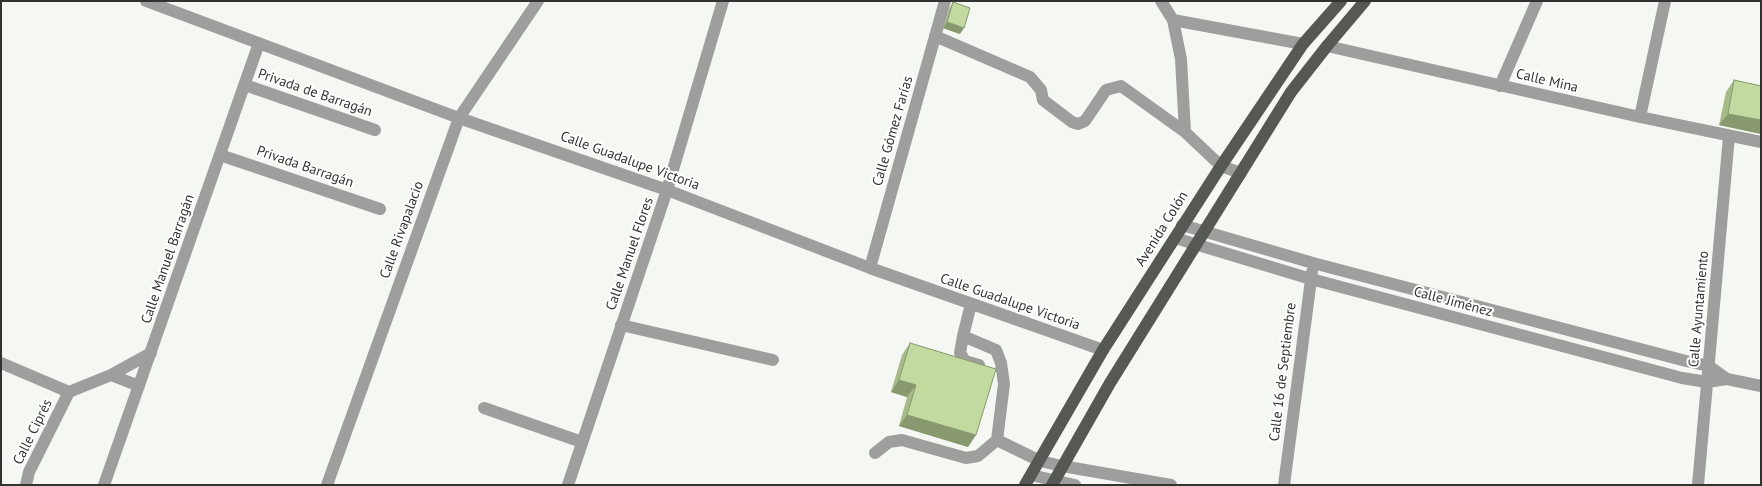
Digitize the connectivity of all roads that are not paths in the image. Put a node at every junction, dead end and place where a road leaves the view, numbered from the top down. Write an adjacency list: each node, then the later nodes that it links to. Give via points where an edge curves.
1 (146, 1): 12 (street, Calle Guadalupe Victoria)
2 (538, 1): 18 (street, Calle Rivapalacio)
3 (723, 1): 26 (street, Calle Manuel Flores)
4 (945, 1): 11 (street, Calle Gómez Farías)
5 (1161, 1): 10 (street)
6 (1341, 1): 13 (main road, Avenida Colón)
7 (1365, 1): 14 (main road)
8 (1537, 1): 16 (street)
9 (1665, 1): 17 (street)
10 (1173, 20): 13 (street); 20 (street, via 1181,59)
11 (935, 36): 20 (street, via 1030,77 1042,90 1043,100 1072,122 1085,121 1106,90 1121,86); 33 (street, Calle Gómez Farías)
12 (259, 43): 15 (street, Calle Manuel Barragán); 18 (street, Calle Guadalupe Victoria)
13 (1303, 44): 24 (main road, Avenida Colón)
14 (1326, 46): 16 (street, Calle Mina); 25 (main road, via 1291,92)
15 (245, 84): 19 (street, Privada de Barragán); 23 (street, Calle Manuel Barragán)
16 (1500, 86): 17 (street, Calle Mina)
17 (1640, 117): 21 (street, Calle Mina)
18 (459, 118): 26 (street, Calle Guadalupe Victoria); 67 (street, Calle Rivapalacio)
19 (375, 130)
20 (1185, 132): 24 (street)
21 (1729, 136): 22 (street, Calle Mina); 48 (street, Calle Ayuntamiento)
22 (1761, 142)
23 (220, 155): 27 (street, Privada Barragán); 45 (street, Calle Manuel Barragán)
24 (1221, 166): 25 (street); 28 (main road, Avenida Colón)
25 (1241, 174): 29 (main road)
26 (668, 190): 33 (street, Calle Guadalupe Victoria); 39 (street, Calle Manuel Flores)
27 (380, 209)
28 (1182, 225): 29 (street, Calle Jiménez); 30 (main road, Avenida Colón)
29 (1205, 232): 31 (main road); 32 (street, Calle Jiménez)
30 (1175, 238): 31 (street, Calle Jiménez); 43 (main road, Avenida Colón)
31 (1198, 244): 34 (street, Calle Jiménez); 61 (main road)
32 (1313, 263): 34 (street, Calle 16 de Septiembre); 35 (street, Calle Jiménez)
33 (870, 268): 37 (street, Calle Guadalupe Victoria)
34 (1311, 279): 36 (street, Calle Jiménez); 70 (street, Calle 16 de Septiembre)
35 (1381, 281): 36 (street); 38 (street, Calle Jiménez)
36 (1377, 297): 40 (street, Calle Jiménez)
37 (971, 304): 41 (street); 43 (street, Calle Guadalupe Victoria)
38 (1511, 315): 40 (street); 42 (street, Calle Jiménez)
39 (621, 326): 46 (street); 58 (street, Calle Manuel Flores)
40 (1508, 332): 44 (street, Calle Jiménez)
41 (963, 336): 49 (street, via 996,350); 49 (street, via 960,353 965,361)
42 (1591, 336): 44 (street); 48 (street, Calle Jiménez)
43 (1103, 350): 60 (main road, Avenida Colón)
44 (1587, 352): 52 (street, Calle Jiménez)
45 (151, 353): 50 (street); 53 (street, Calle Manuel Barragán)
46 (773, 360)
47 (1, 363): 55 (street)
48 (1709, 366): 51 (street, Calle Jiménez); 52 (street, Calle Ayuntamiento)
49 (1002, 373): 57 (street, via 1004,384)
50 (111, 375): 53 (street); 55 (street)
51 (1727, 379): 52 (street, Calle Jiménez); 54 (street, Calle Jiménez)
52 (1707, 382): 71 (street, Calle Ayuntamiento)
53 (139, 386): 66 (street, Calle Manuel Barragán)
54 (1761, 386)
55 (69, 392): 65 (street, Calle Ciprés, via 29,472)
56 (484, 408): 58 (street)
57 (997, 440): 59 (street, via 978,456 966,458 902,440 889,442); 60 (street)
58 (582, 442): 64 (street, Calle Manuel Flores)
59 (875, 452)
60 (1040, 461): 61 (street); 62 (main road, Avenida Colón)
61 (1062, 466): 63 (main road); 69 (street)
62 (1028, 480): 63 (street)
63 (1053, 483): 68 (street)
64 (570, 484)
65 (26, 485)
66 (104, 485)
67 (326, 485)
68 (1075, 485)
69 (1171, 485)
70 (1284, 485)
71 (1698, 485)

